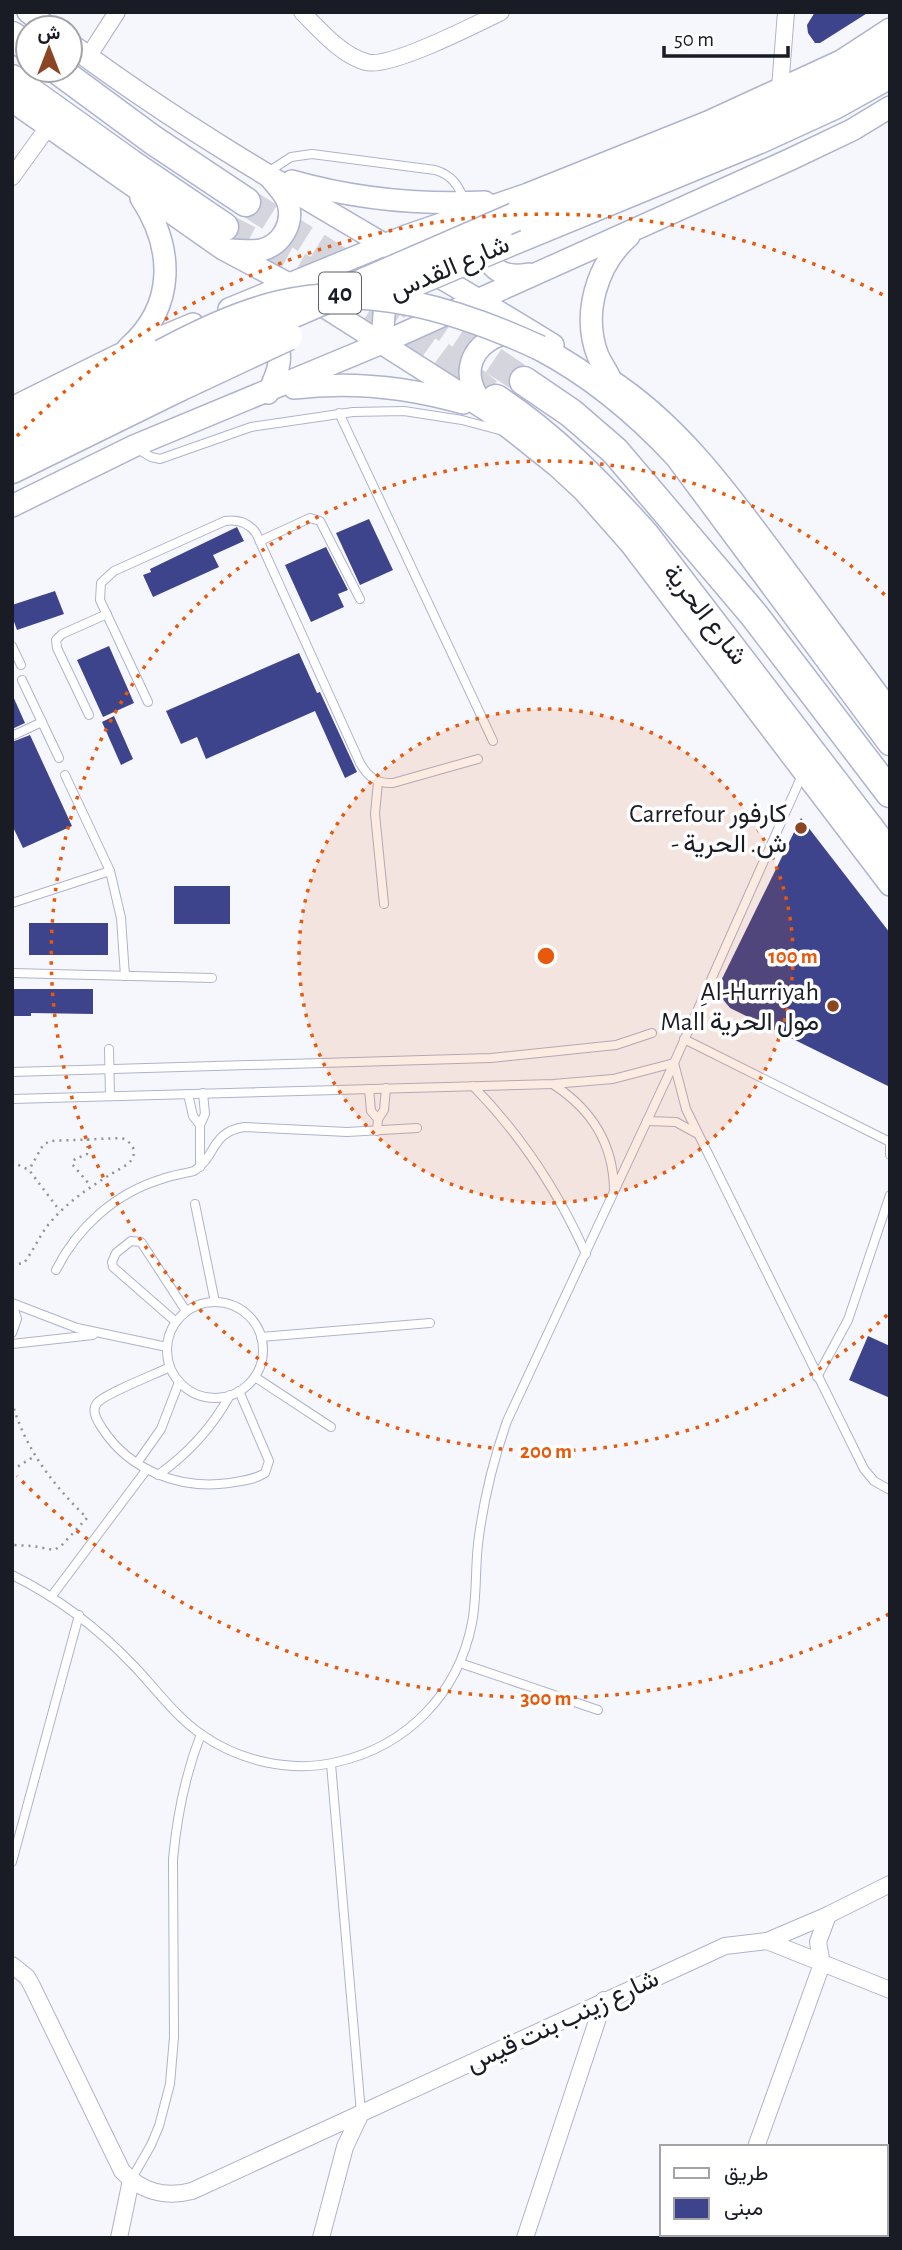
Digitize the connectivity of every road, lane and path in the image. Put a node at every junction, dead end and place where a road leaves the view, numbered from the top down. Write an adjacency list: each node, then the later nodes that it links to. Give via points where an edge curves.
1 (117, 12): 8 (street)
2 (302, 12): 3 (street, via 357,59 373,63 393,60)
3 (502, 12)
4 (786, 12): 12 (street)
5 (890, 29): 12 (main road, via 841,61)
6 (890, 50): 21 (highway, شارع القدس / 40, via 791,103)
7 (84, 54): 8 (main road)
8 (88, 57): 16 (main road, via 163,111)
9 (890, 74): 33 (highway, شارع القدس / 40, bridge, via 762,138 312,325)
10 (12, 79): 23 (highway)
11 (77, 84): 19 (highway)
12 (780, 88): 21 (main road)
13 (12, 101): 15 (main road)
14 (890, 107): 22 (main road, via 852,130)
15 (48, 127): 17 (street); 18 (main road)
16 (266, 173): 20 (main road, via 380,199); 20 (lane, via 291,158 312,154 435,170 456,183); 23 (main road, via 287,200 289,223 283,236 263,250); 24 (main road)
17 (12, 177)
18 (136, 190): 23 (main road); 32 (main road, via 152,214 164,247 164,284 154,319)
19 (246, 202)
20 (466, 203): 21 (main road)
21 (512, 209): 24 (main road); 25 (main road, via 487,231 486,254 501,273); 33 (highway, شارع القدس / 40, bridge)
22 (637, 229): 25 (main road); 34 (main road, via 609,259 593,296 597,354)
23 (223, 238): 26 (main road)
24 (385, 245): 26 (main road); 27 (main road); 28 (main road)
25 (542, 271): 28 (main road)
26 (288, 283): 27 (main road); 29 (main road); 30 (main road)
27 (386, 296): 28 (main road); 30 (main road)
28 (478, 299): 30 (main road); 31 (main road)
29 (216, 314): 32 (main road); 36 (main road, via 255,322 273,336 279,347 279,371)
30 (382, 343): 36 (main road); 37 (main road)
31 (544, 345): 33 (main road, bridge, via 419,304 349,295 315,297 279,303 216,325); 34 (main road); 37 (main road, via 511,333 496,335 478,350 471,382 475,392); 58 (main road, via 612,394 677,456)
32 (119, 355): 38 (main road)
33 (168, 370): 40 (main road); 42 (highway, شارع القدس / 40); 44 (highway, شارع القدس / 40)
34 (611, 380): 53 (main road, via 644,404 688,448 747,518)
35 (524, 381): 64 (highway, شارع الحرية, via 615,451 754,615)
36 (268, 393): 37 (main road, via 314,386 384,386); 43 (main road)
37 (492, 405): 41 (main road); 65 (highway, شارع الحرية, via 529,422 605,490 644,534)
38 (12, 408)
39 (339, 413): 41 (lane, via 404,411); 43 (lane, via 251,427 160,459); 57 (lane)
40 (12, 425)
41 (519, 435): 61 (main road, via 584,491 631,543)
42 (12, 445)
43 (134, 446): 45 (main road)
44 (12, 468)
45 (12, 506)
46 (260, 541): 47 (lane, via 315,518); 48 (lane, via 246,523 225,522 114,571 99,591); 63 (lane, via 360,762)
47 (360, 599)
48 (107, 614): 52 (lane); 54 (lane, via 56,640)
49 (12, 646): 50 (lane)
50 (21, 665)
51 (22, 680): 55 (lane)
52 (148, 702)
53 (890, 711)
54 (89, 715)
55 (42, 722): 56 (lane); 59 (lane)
56 (12, 736)
57 (493, 741)
58 (890, 743)
59 (59, 758)
60 (478, 759): 63 (lane, via 393,783)
61 (803, 773): 67 (main road); 74 (lane)
62 (65, 775): 66 (lane)
63 (377, 782): 69 (lane, via 375,814)
64 (890, 793)
65 (890, 855)
66 (110, 871): 68 (lane); 71 (lane, via 121,918)
67 (890, 885)
68 (12, 903)
69 (384, 904)
70 (12, 973): 71 (lane)
71 (125, 976): 72 (lane)
72 (212, 978)
73 (652, 1034): 77 (lane, via 616,1045 491,1058)
74 (684, 1039): 76 (lane); 94 (lane)
75 (109, 1049): 77 (lane)
76 (674, 1063): 79 (lane, via 613,1079); 88 (lane); 92 (lane, via 686,1110)
77 (110, 1069): 78 (lane); 85 (lane)
78 (12, 1072)
79 (553, 1084): 80 (lane); 100 (lane, via 583,1107 594,1122 610,1155)
80 (474, 1086): 81 (lane); 104 (lane, via 544,1172)
81 (386, 1088): 82 (lane); 87 (lane, via 384,1110)
82 (369, 1089): 83 (lane); 87 (lane)
83 (203, 1093): 84 (lane); 89 (lane, via 205,1114)
84 (188, 1094): 85 (lane); 89 (lane)
85 (110, 1096): 86 (lane)
86 (12, 1100)
87 (378, 1119): 91 (lane)
88 (647, 1121): 92 (lane, via 676,1122); 100 (lane)
89 (200, 1125): 97 (lane)
90 (417, 1128): 91 (lane)
91 (377, 1131): 97 (lane, via 236,1128 222,1135)
92 (701, 1137): 119 (lane)
93 (88, 1139): 98 (path, via 46,1143); 99 (path, via 87,1154 72,1164); 99 (path, via 122,1138 135,1149 128,1164)
94 (890, 1143): 95 (lane)
95 (890, 1155)
96 (12, 1162): 98 (path)
97 (200, 1167): 106 (lane, via 145,1185 114,1202 75,1238)
98 (29, 1170): 103 (path)
99 (91, 1186): 103 (path)
100 (615, 1192): 104 (lane)
101 (890, 1195): 119 (lane, via 848,1320)
102 (195, 1203): 107 (lane)
103 (60, 1211): 105 (path, via 24,1263)
104 (586, 1254): 135 (lane, via 519,1392 497,1451 482,1514 472,1623)
105 (12, 1265)
106 (56, 1270)
107 (215, 1302): 109 (lane); 114 (lane, via 244,1312)
108 (12, 1303): 112 (lane, via 16,1319); 113 (lane)
109 (186, 1311): 110 (lane); 110 (lane, via 141,1242 131,1241 116,1253 113,1267)
110 (176, 1322): 116 (lane)
111 (430, 1323): 114 (lane)
112 (12, 1334)
113 (100, 1334): 115 (lane); 116 (lane)
114 (261, 1337): 118 (lane, via 262,1357)
115 (12, 1344)
116 (167, 1347): 117 (lane)
117 (170, 1367): 120 (lane); 126 (lane, via 103,1398 95,1408 106,1434)
118 (255, 1377): 121 (lane); 124 (lane)
119 (817, 1377): 130 (lane, via 864,1468)
120 (179, 1382): 122 (lane, via 203,1396); 126 (lane, via 161,1429)
121 (239, 1391): 122 (lane); 129 (lane, via 269,1461 265,1473 238,1482 205,1485)
122 (230, 1395): 129 (lane, via 204,1436)
123 (12, 1402): 125 (path)
124 (331, 1427)
125 (35, 1456): 128 (path); 131 (path, via 58,1489 87,1518 58,1549)
126 (136, 1463): 127 (lane)
127 (147, 1469): 129 (lane); 133 (lane)
128 (12, 1470)
129 (158, 1475)
130 (890, 1490)
131 (12, 1545)
132 (12, 1575): 133 (lane)
133 (51, 1597): 134 (lane)
134 (79, 1615): 137 (lane); 139 (lane)
135 (460, 1663): 136 (lane); 138 (lane, via 430,1710 403,1735 369,1753)
136 (598, 1710)
137 (201, 1734): 138 (lane, via 254,1759 293,1766); 149 (lane, via 175,1829 170,2084 159,2126)
138 (331, 1764): 147 (lane)
139 (12, 1862)
140 (890, 1884): 141 (street)
141 (828, 1915): 142 (street); 143 (street, via 818,1942)
142 (767, 1941): 143 (street, شارع زينب بنت قيس); 146 (street, شارع زينب بنت قيس, via 716,1949)
143 (822, 1964): 145 (street, شارع زينب بنت قيس); 148 (street)
144 (12, 1965): 149 (street, via 32,1986 115,2160)
145 (890, 1990)
146 (604, 2000): 147 (street, شارع زينب بنت قيس); 152 (street)
147 (361, 2113): 149 (street, شارع زينب بنت قيس, via 191,2191 153,2192); 151 (street, via 345,2147)
148 (757, 2145)
149 (131, 2180): 150 (street)
150 (119, 2238)
151 (321, 2238)
152 (525, 2238)

